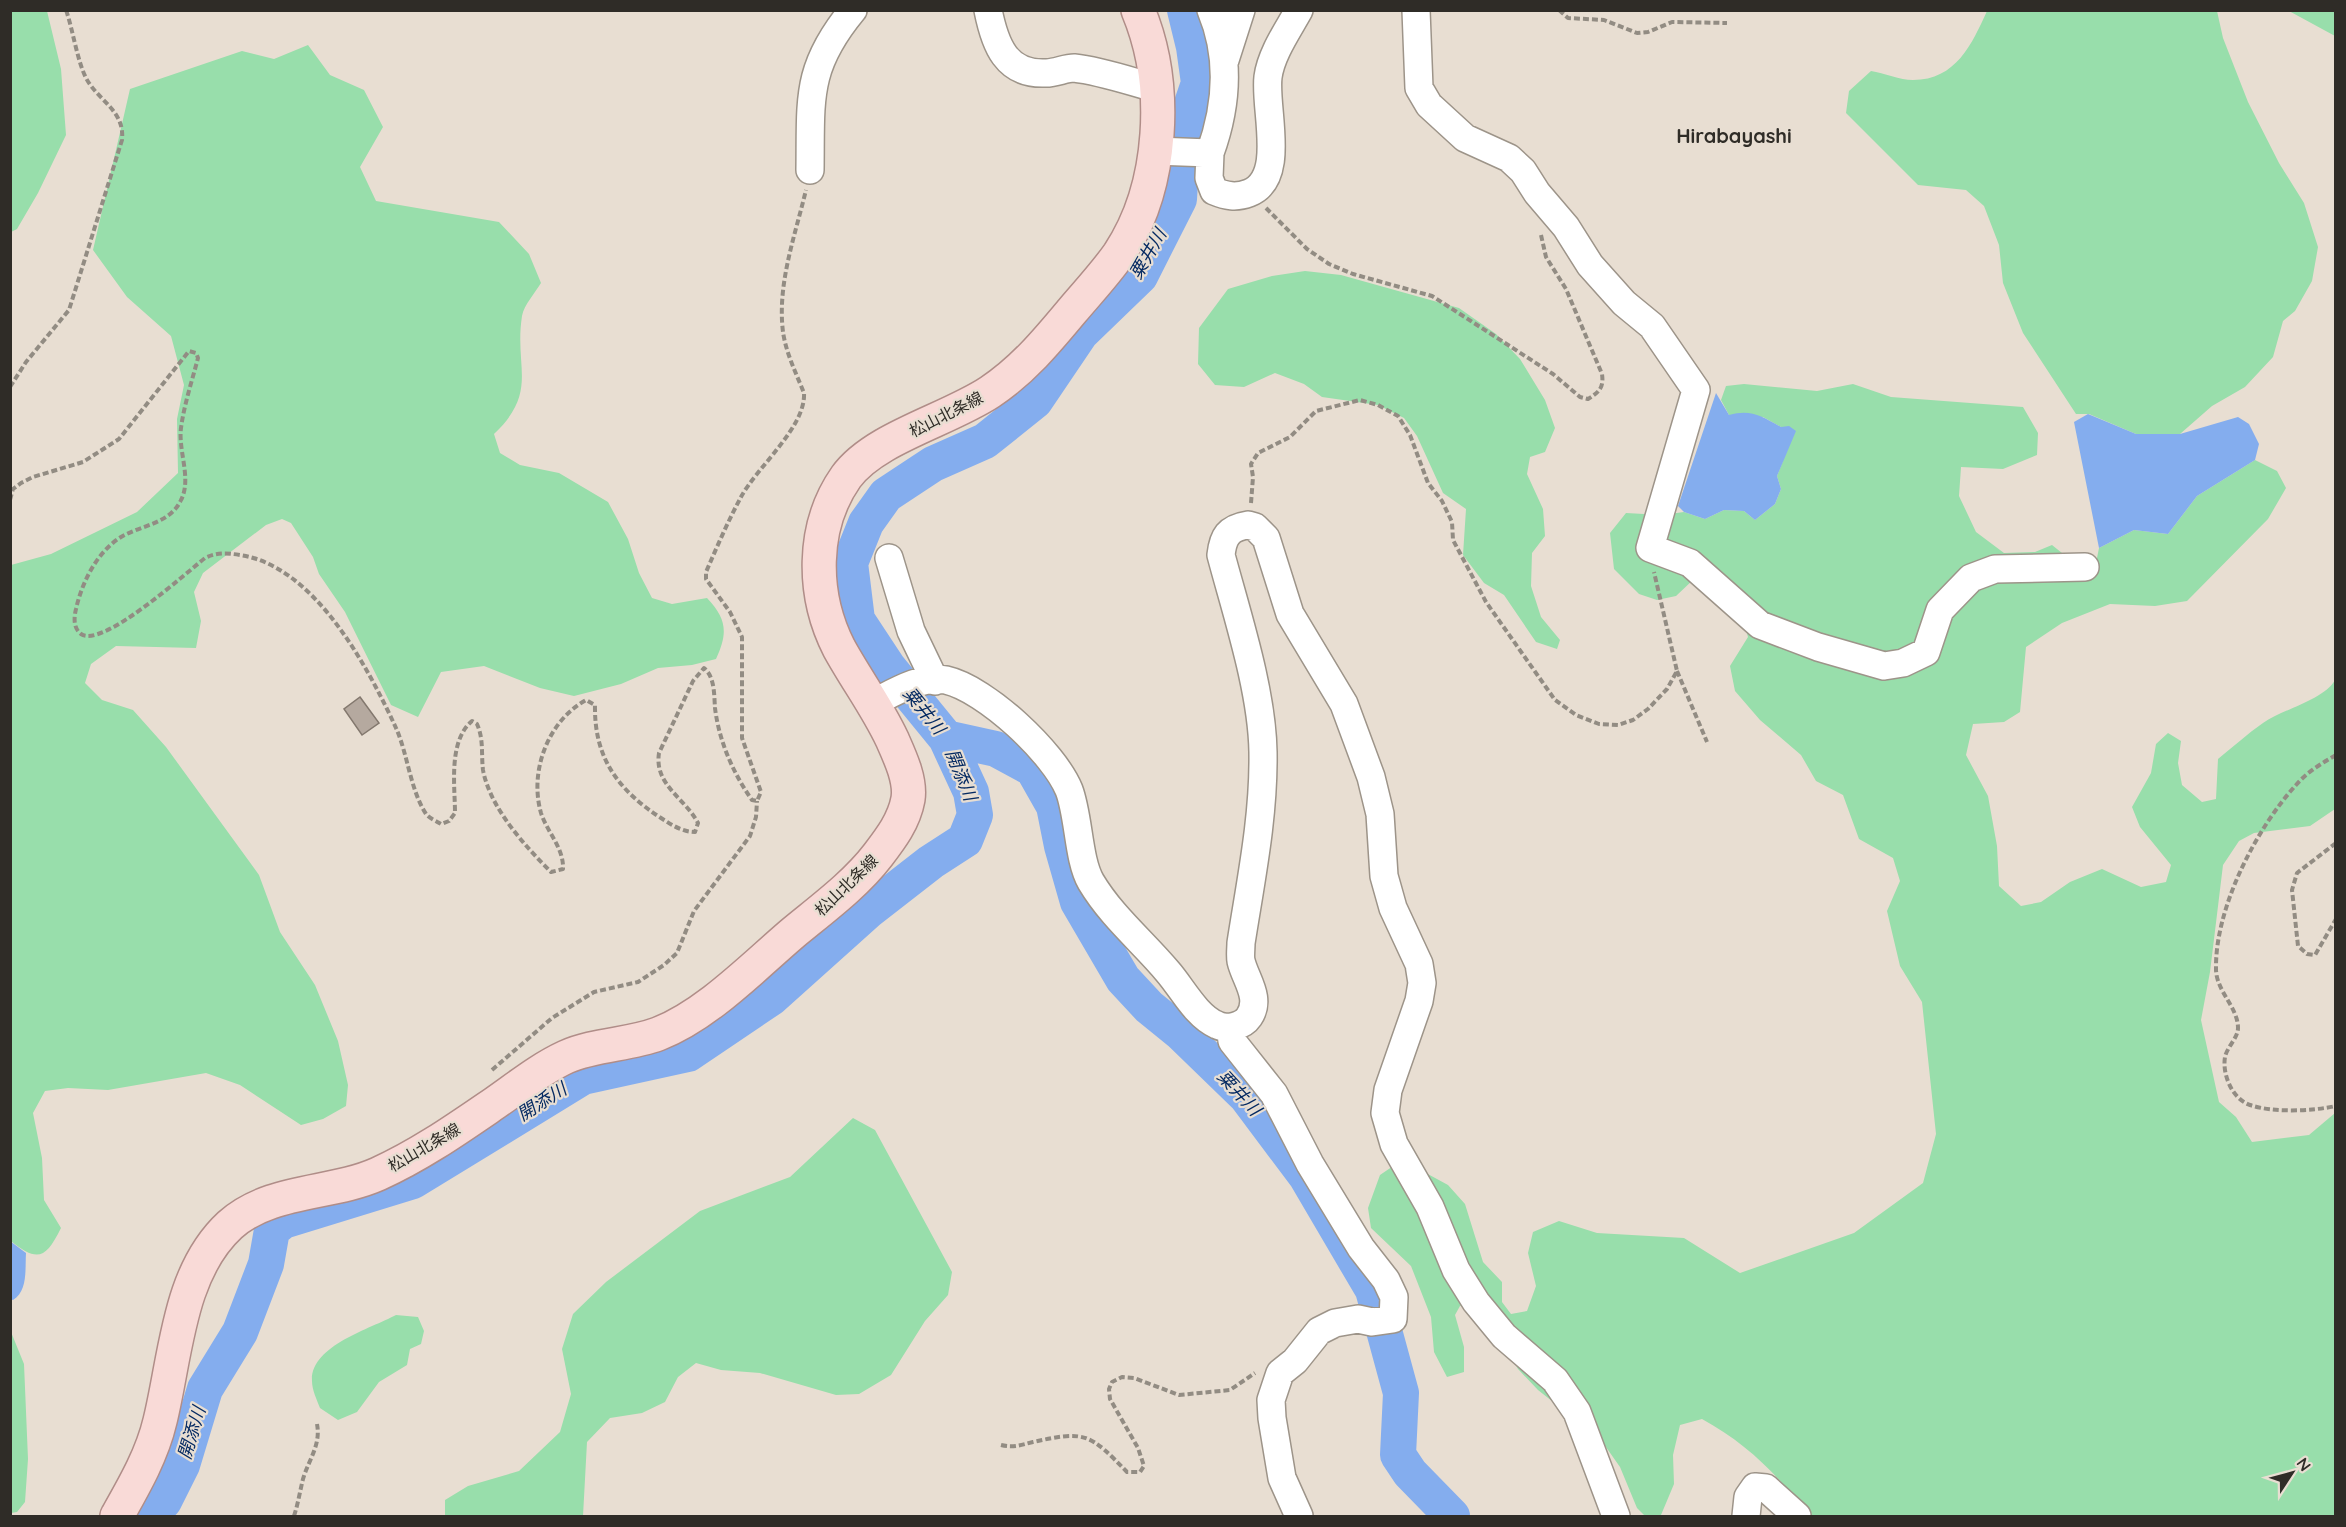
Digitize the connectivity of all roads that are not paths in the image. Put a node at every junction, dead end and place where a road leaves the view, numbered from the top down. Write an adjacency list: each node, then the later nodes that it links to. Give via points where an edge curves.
1 (853, 10): 12 (street, via 823,54 812,86)
2 (988, 10): 9 (street, via 994,40 1005,58 1018,69 1050,74 1071,68)
3 (1138, 10): 9 (main road, 松山北条線, via 1149,36)
4 (1211, 10): 8 (street)
5 (1241, 10): 8 (street)
6 (1299, 10): 11 (street, via 1268,75 1271,166 1265,179 1252,192 1226,196 1214,191)
7 (1416, 10): 14 (street, via 1419,88 1429,105 1465,138 1509,158 1523,171 1590,265 1624,303 1652,326 1696,390 1650,548 1690,563 1760,625 1818,648 1884,666 1903,663 1926,652 1940,610 1971,578 1995,568)
8 (1225, 60): 11 (street, via 1222,120)
9 (1159, 89): 10 (main road, 松山北条線)
10 (1163, 151): 11 (street); 16 (main road, 松山北条線, via 1120,252 1018,372 957,412 880,447 849,473 829,506 820,541 819,579 825,616 840,650)
11 (1207, 153)
12 (810, 170)
13 (889, 558): 15 (street)
14 (2085, 567)
15 (926, 682): 16 (street); 17 (street, via 945,680 987,702 1050,758 1070,792 1090,880 1124,927 1162,964 1204,1017)
16 (882, 699): 18 (main road, 松山北条線, via 909,795 898,827 873,861 840,893 739,979 696,1013 657,1034 569,1055 412,1158 365,1179 264,1203 231,1225 199,1264 159,1426 141,1474)
17 (1230, 1028): 19 (street, via 1232,1041 1274,1094 1310,1164 1394,1297 1393,1319 1335,1323 1319,1331 1280,1373 1271,1400 1272,1418 1282,1478); 20 (street, via 1251,1015 1254,1000 1241,961 1241,943 1260,830 1263,751 1258,707 1221,555 1223,538 1231,530 1248,525 1266,538 1290,614 1344,704 1380,814 1384,876 1393,908 1419,964 1419,1001 1388,1090 1385,1113 1394,1144 1430,1208 1456,1270 1476,1302 1504,1336 1555,1380 1577,1412)
18 (117, 1516)
19 (1299, 1516)
20 (1616, 1516)
21 (1746, 1516): 22 (street, via 1748,1497 1755,1487 1766,1488)
22 (1797, 1516)

